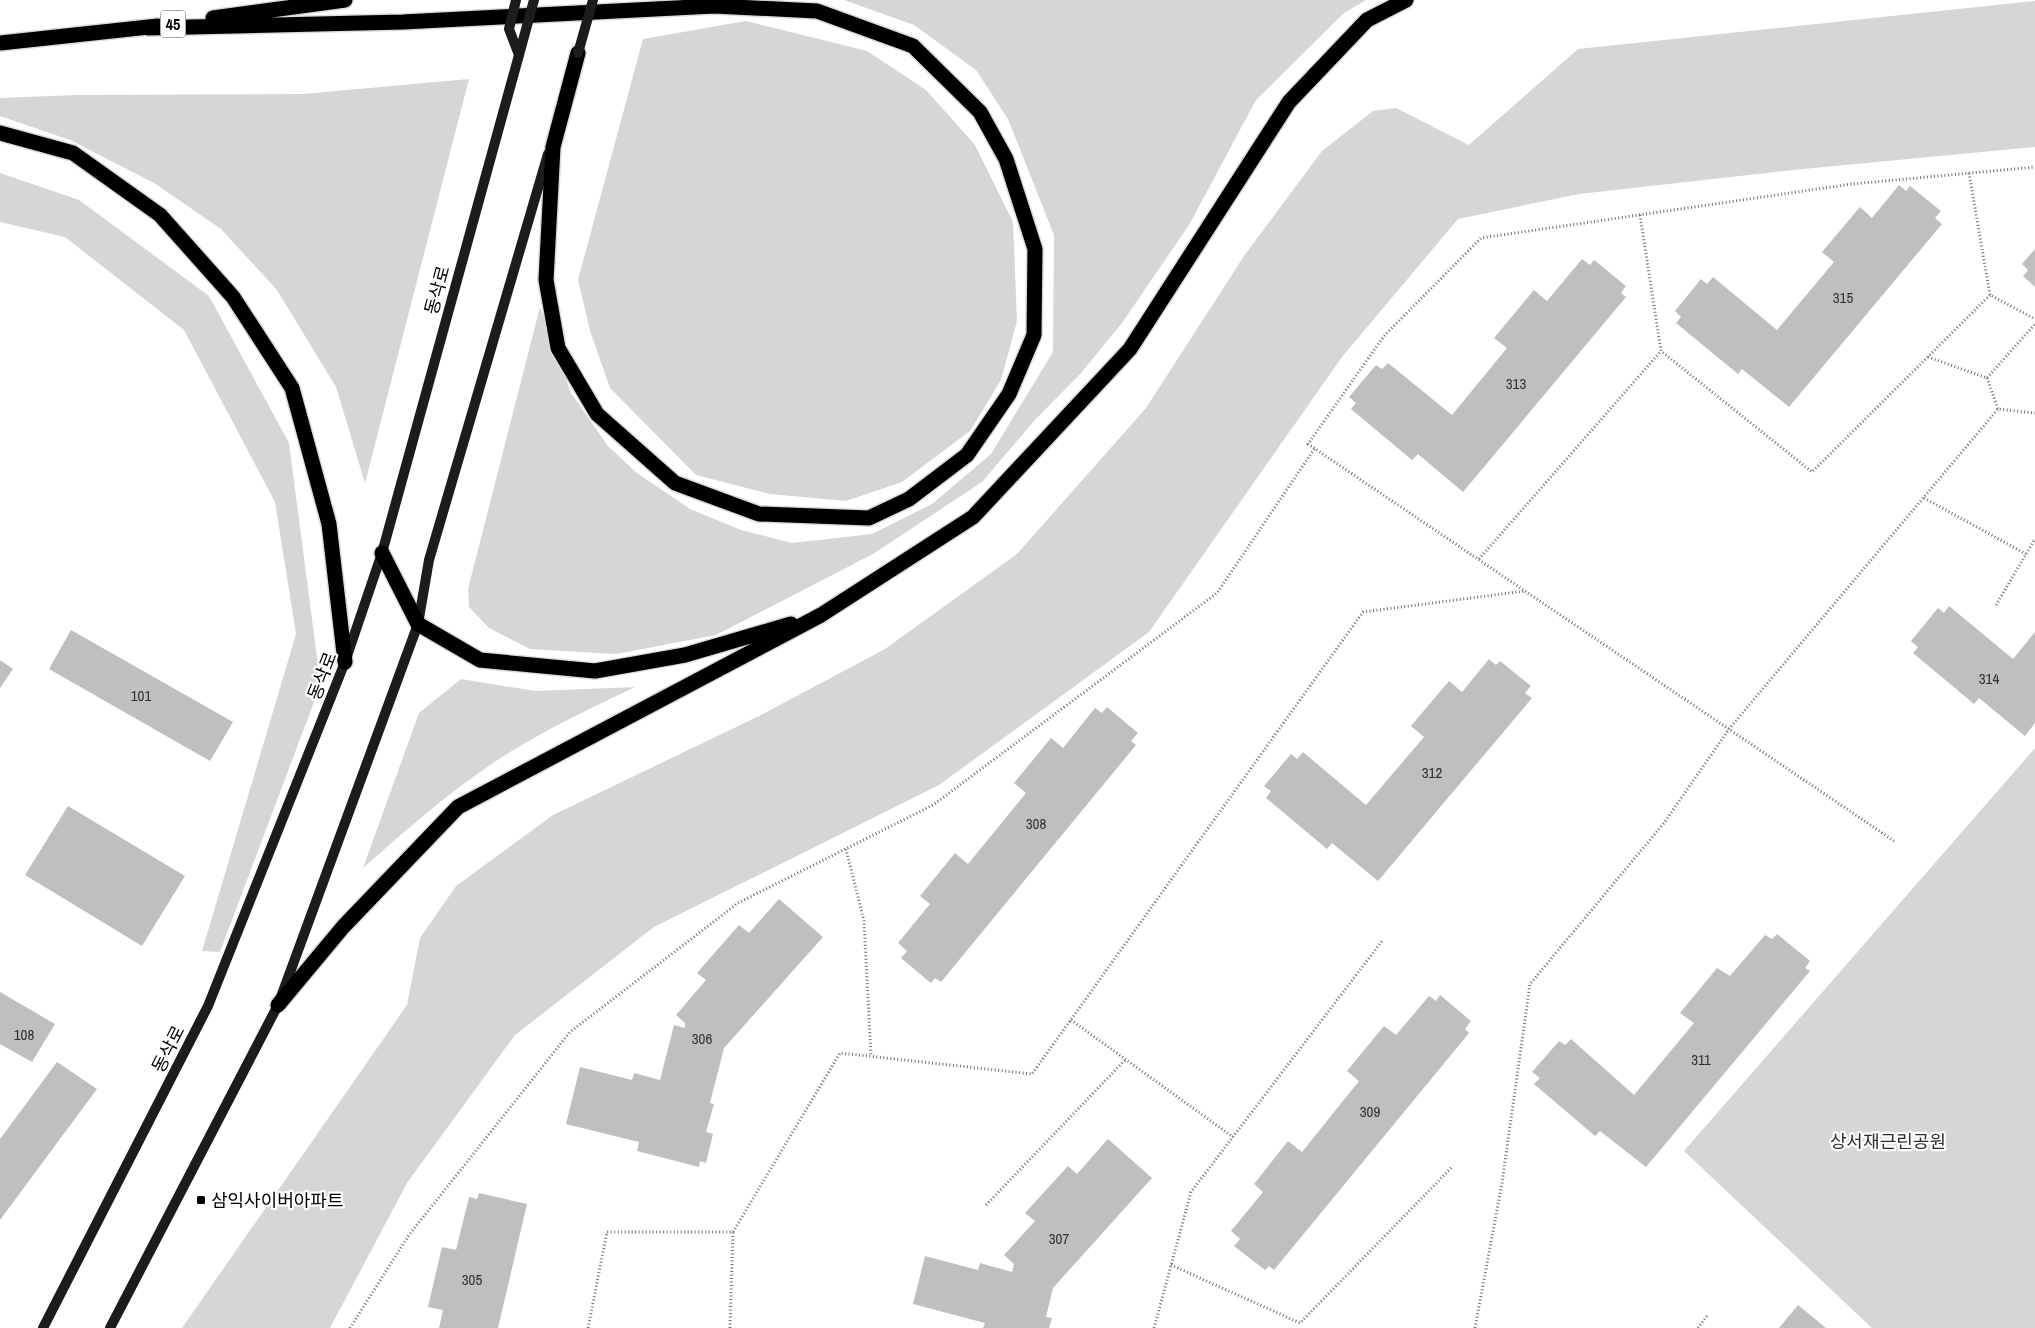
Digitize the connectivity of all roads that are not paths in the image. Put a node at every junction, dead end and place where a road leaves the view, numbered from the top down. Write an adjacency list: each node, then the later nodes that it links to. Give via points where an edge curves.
1 (345, 0): 6 (highway, 45)
2 (516, 0): 9 (main road, bridge, via 509,29)
3 (534, 0): 9 (main road, 동삭로, bridge)
4 (593, 0): 8 (main road, bridge)
5 (1406, 0): 12 (highway, via 1367,20 1289,102 1130,349 973,517)
6 (148, 28): 7 (highway, 45); 8 (highway, via 403,22 714,6 817,11 913,46 980,112 1006,159 1035,249 1034,335 1009,394 967,455 909,500 869,518 759,514 675,483 597,414 558,348 546,280 553,147)
7 (0, 43)
8 (578, 53): 13 (main road, via 429,560)
9 (519, 56): 11 (main road, 동삭로)
10 (0, 133): 14 (highway, via 73,153 160,215 233,297 292,388 329,524)
11 (382, 553): 13 (highway); 14 (main road, 동삭로)
12 (821, 615): 13 (highway, via 685,655 595,672 480,660); 15 (highway, via 458,807 343,927)
13 (418, 624): 15 (main road)
14 (345, 662): 16 (main road, 동삭로, via 208,1006)
15 (278, 1005): 17 (main road)
16 (43, 1328)
17 (110, 1328)

